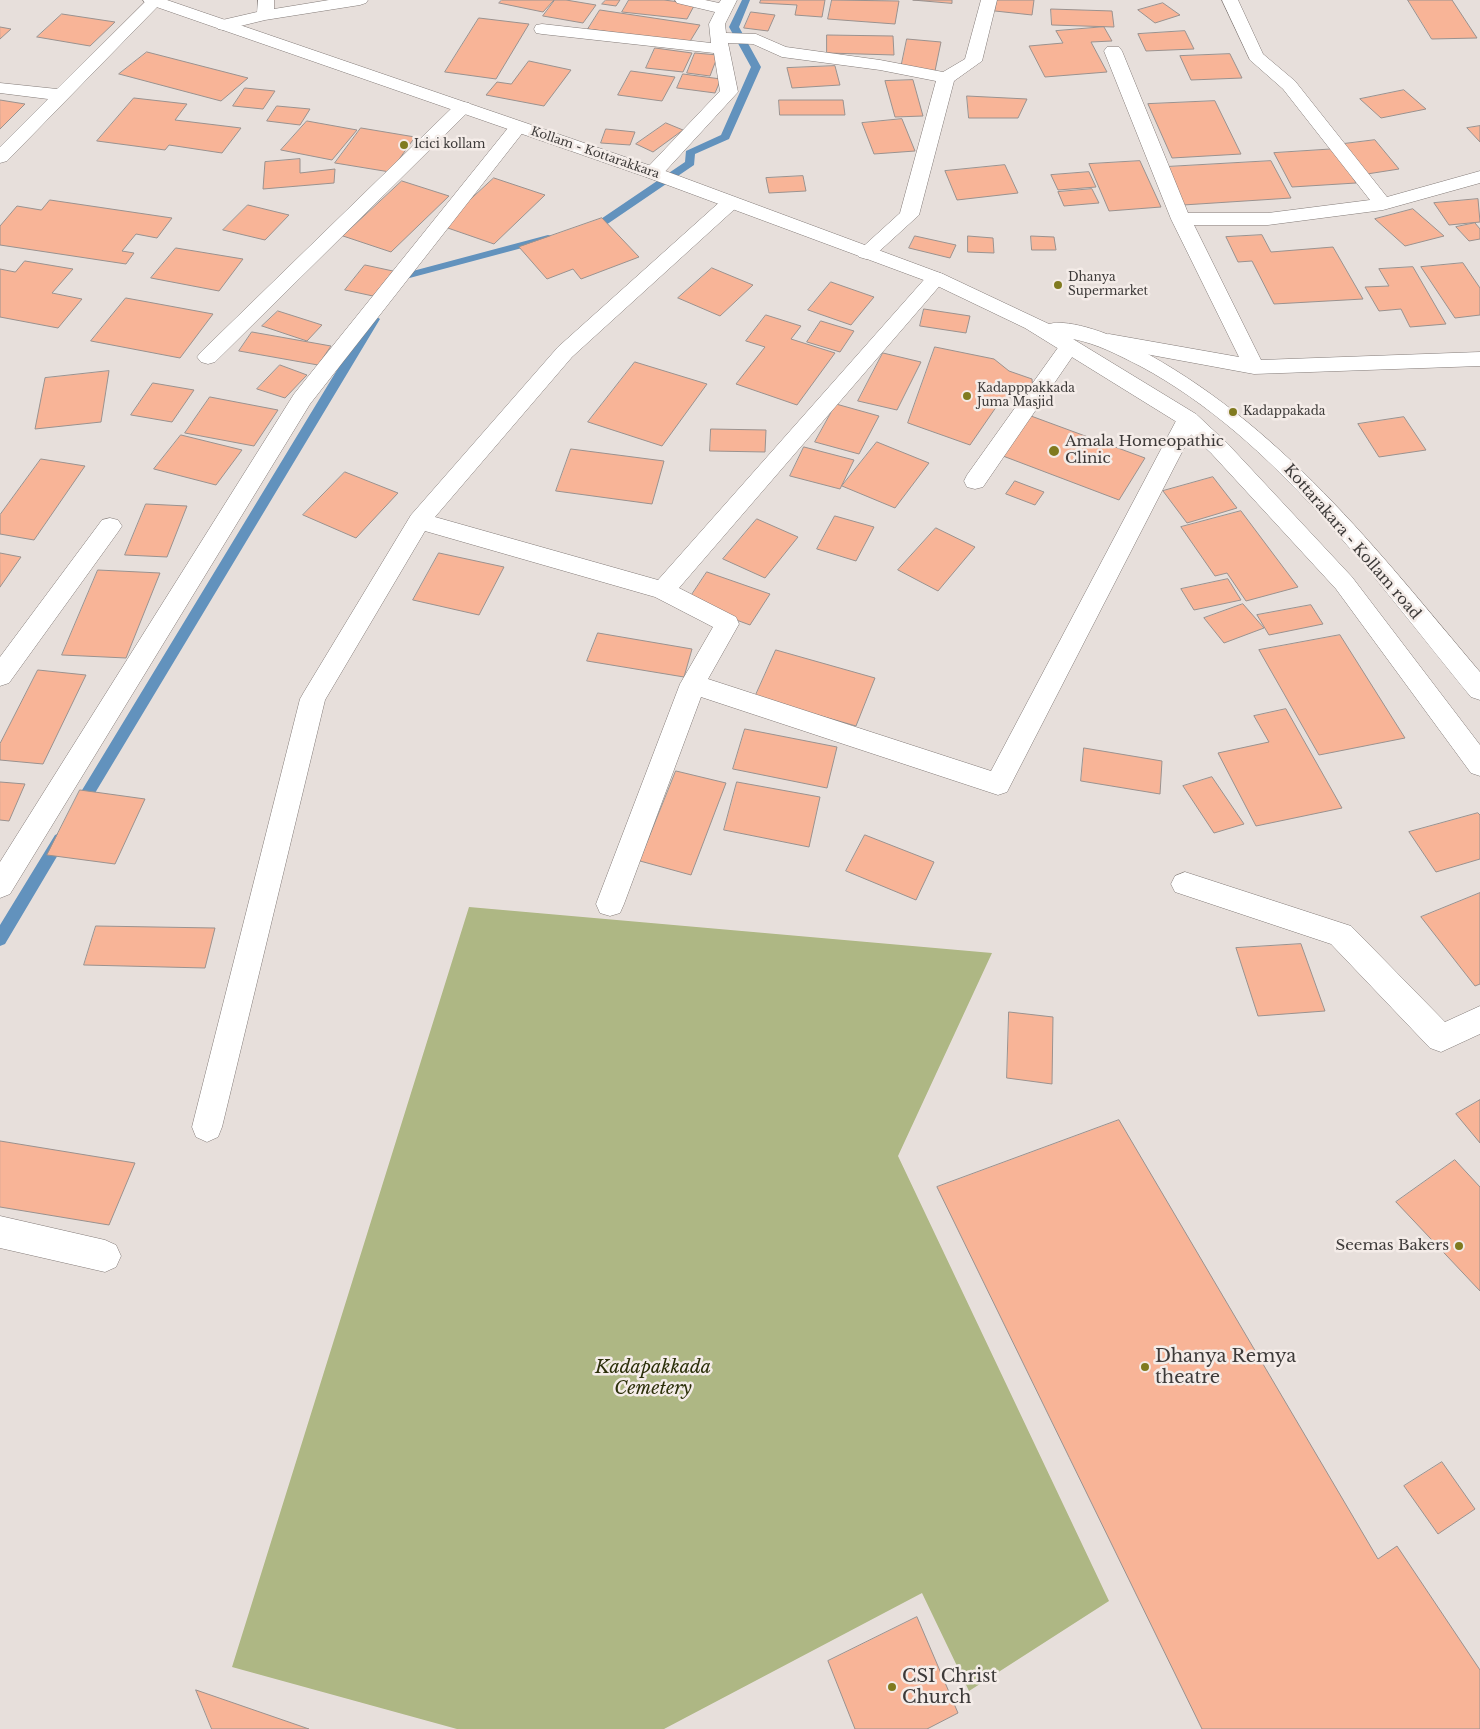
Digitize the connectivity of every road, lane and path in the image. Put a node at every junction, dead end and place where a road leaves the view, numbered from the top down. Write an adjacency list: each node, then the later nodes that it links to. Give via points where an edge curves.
1 (360, 0): 7 (street)
2 (683, 0): 6 (street)
3 (989, 0): 12 (street, via 973,61)
4 (1230, 0): 21 (street, via 1256,56 1289,85)
5 (153, 1): 8 (street, Kollam - Kottarakkara); 14 (street)
6 (726, 4): 10 (street, via 717,24)
7 (265, 8): 8 (street)
8 (224, 25): 15 (street, Kollam - Kottarakkara)
9 (542, 29): 10 (street)
10 (723, 42): 12 (street, via 756,39 782,52 880,65); 18 (street, via 729,92)
11 (1113, 51): 22 (street)
12 (946, 78): 23 (street, via 909,215)
13 (0, 88): 14 (street)
14 (62, 95): 17 (street)
15 (463, 107): 16 (street, Kollam - Kottarakkara); 28 (street)
16 (518, 127): 18 (street, Kollam - Kottarakkara); 41 (street, via 302,399)
17 (0, 157)
18 (653, 173): 20 (street, Kollam - Kottarakkara)
19 (1480, 177): 21 (street)
20 (730, 203): 23 (street, Kollam - Kottarakkara); 33 (street, via 564,352)
21 (1383, 204): 22 (street, via 1268,219)
22 (1181, 219): 30 (street)
23 (866, 253): 24 (street, Kollam - Kottarakkara)
24 (936, 278): 25 (street, Kollam - Kottarakkara); 35 (street)
25 (1032, 323): 26 (street, Kottarakara - Kollam road); 27 (street)
26 (1109, 342): 30 (street); 38 (street, Kottarakara - Kollam road, via 1213,402 1287,467)
27 (1069, 347): 31 (street); 32 (street)
28 (208, 357)
29 (1480, 359): 30 (street)
30 (1254, 367)
31 (1188, 419): 37 (street, via 998,784); 39 (street, via 1344,583)
32 (975, 481)
33 (419, 521): 35 (street); 44 (street, via 313,699)
34 (110, 526): 36 (street)
35 (663, 590): 37 (street, via 726,624)
36 (0, 676)
37 (693, 684): 42 (street)
38 (1480, 690)
39 (1480, 765)
40 (1185, 884): 43 (street, via 1340,935 1441,1038)
41 (0, 886)
42 (610, 904)
43 (1480, 1019)
44 (206, 1127)
45 (0, 1232): 46 (street)
46 (104, 1256)

